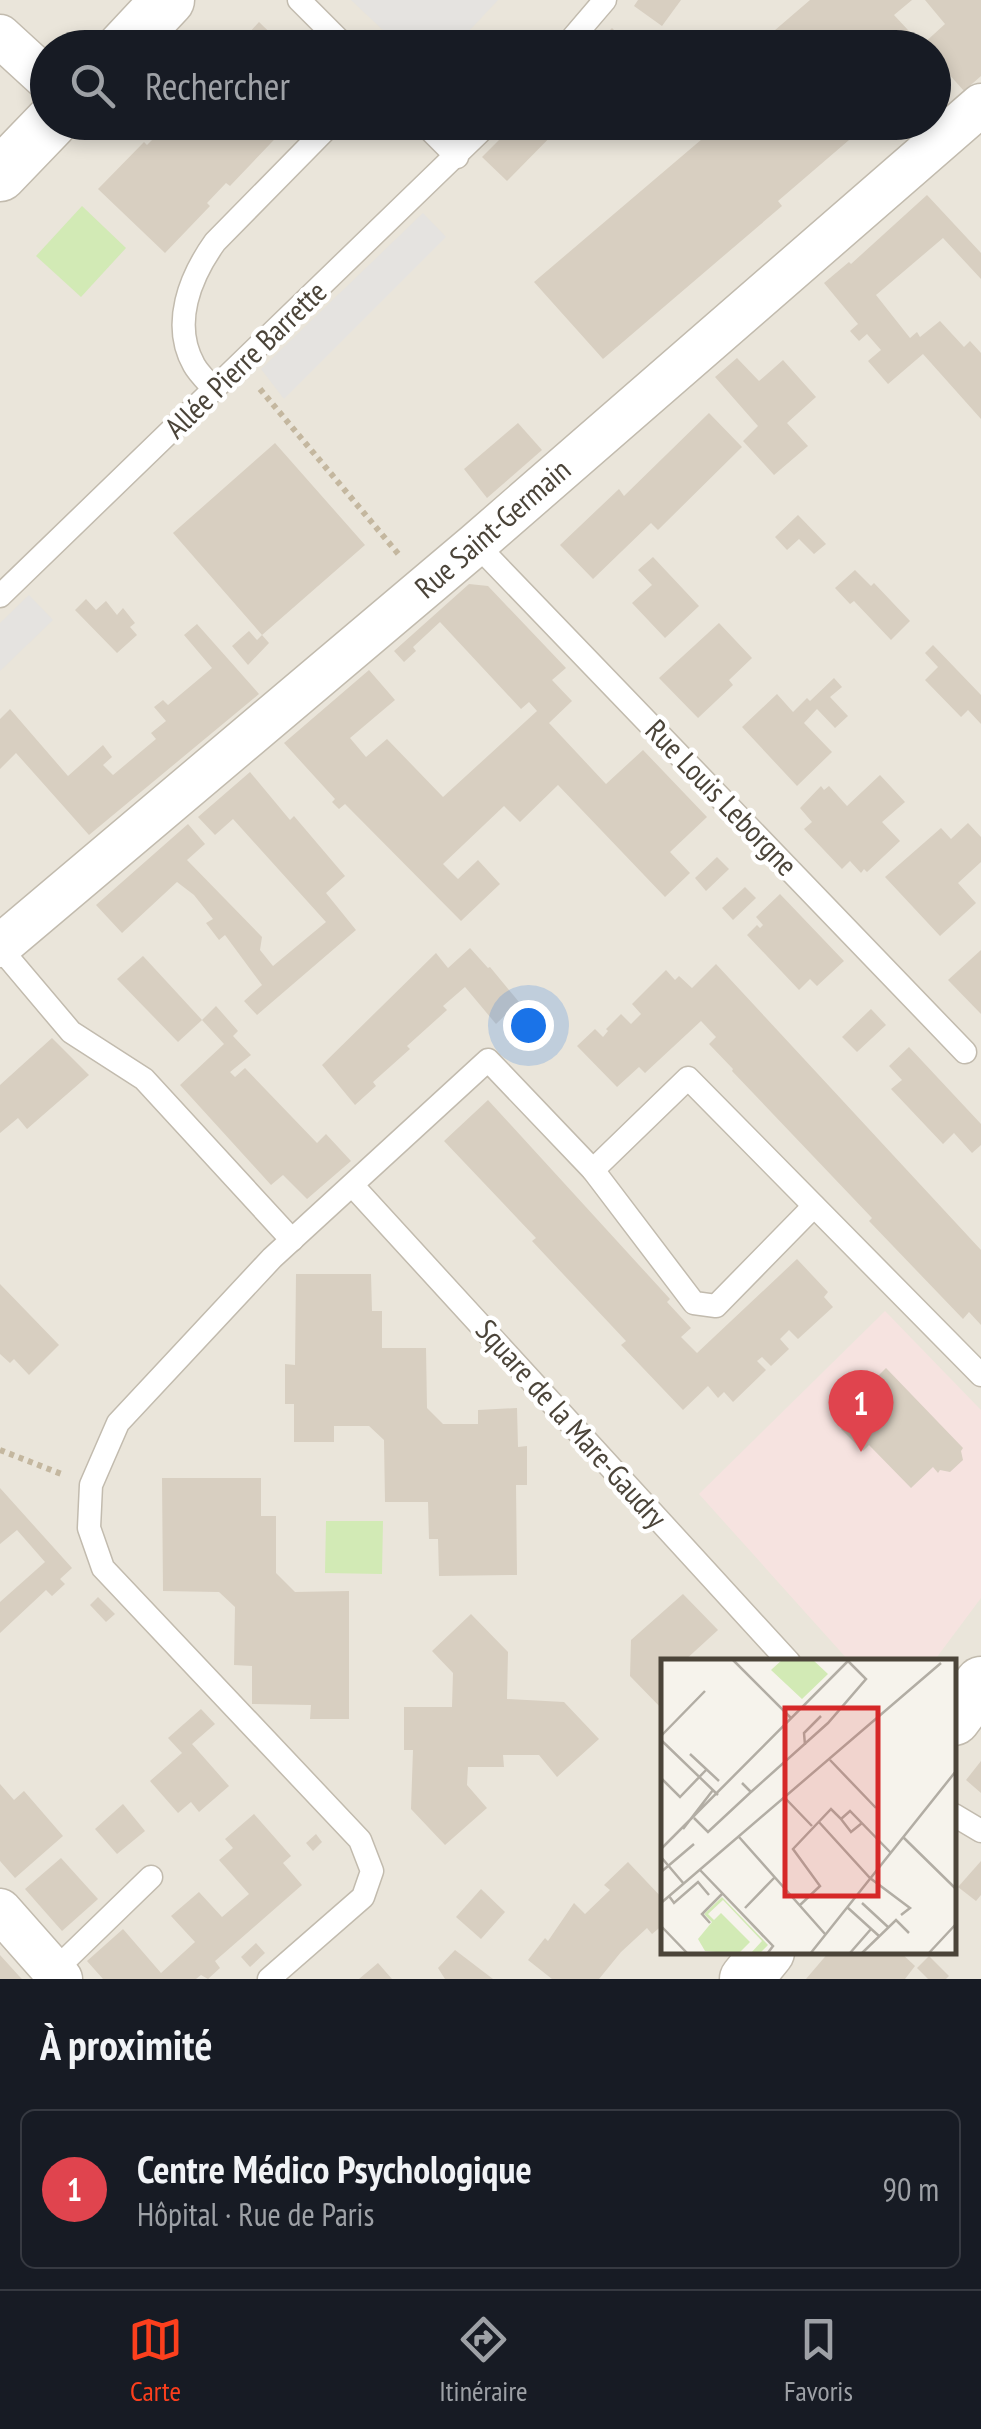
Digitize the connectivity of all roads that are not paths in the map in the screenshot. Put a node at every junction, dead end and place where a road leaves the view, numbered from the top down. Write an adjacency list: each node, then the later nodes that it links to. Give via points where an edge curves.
1 (168, 0): 4 (street)
2 (299, 0): 5 (lane)
3 (606, 0): 6 (lane)
4 (140, 30)
5 (329, 30)
6 (580, 30)
7 (0, 36): 8 (street)
8 (30, 64)
9 (981, 105): 10 (street, Rue Saint-Germain)
10 (951, 131)
11 (34, 140): 17 (street)
12 (315, 140): 18 (lane, via 214,242 189,290 184,336 194,366)
13 (440, 140): 16 (lane)
14 (473, 140): 16 (lane, Allée Pierre Barrette)
15 (941, 140): 19 (street, Rue Saint-Germain)
16 (457, 157): 18 (lane, Allée Pierre Barrette)
17 (0, 175)
18 (215, 390): 20 (lane, Allée Pierre Barrette)
19 (476, 544): 21 (street, Rue Saint-Germain); 22 (lane, Rue Louis Leborgne)
20 (0, 596)
21 (0, 947): 26 (lane, via 71,1032 144,1079)
22 (965, 1052)
23 (594, 1170): 24 (lane, via 488,1060); 25 (lane, via 688,1078); 25 (lane, via 694,1302 716,1306)
24 (353, 1186): 26 (lane); 28 (lane, Square de la Mare-Gaudry)
25 (814, 1206): 27 (lane)
26 (292, 1240): 37 (lane, via 118,1423 91,1484 88,1528 104,1568 360,1840 372,1872 363,1897)
27 (981, 1375)
28 (786, 1659)
29 (981, 1683): 30 (street)
30 (956, 1716)
31 (956, 1815): 32 (lane)
32 (981, 1831)
33 (151, 1877): 36 (lane)
34 (0, 1910): 36 (street)
35 (766, 1954): 38 (street)
36 (58, 1975)
37 (268, 1979)
38 (746, 1979)

